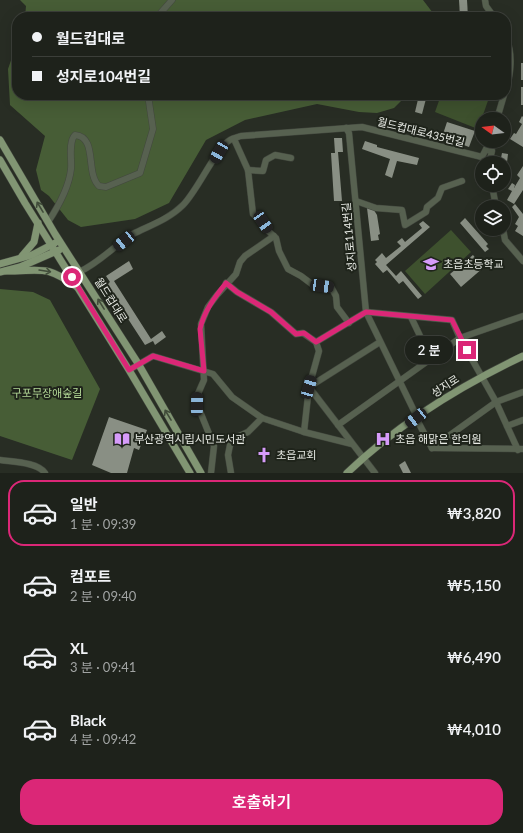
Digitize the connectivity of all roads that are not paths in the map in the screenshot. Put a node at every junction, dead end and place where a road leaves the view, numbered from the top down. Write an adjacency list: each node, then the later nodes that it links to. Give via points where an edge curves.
1 (172, 0): 3 (street)
2 (485, 0): 4 (street)
3 (161, 12)
4 (490, 12)
5 (149, 100): 18 (street, via 153,129 140,173 106,187 99,186 93,180 88,141 82,136 75,135 71,149 71,171)
6 (502, 100): 7 (street)
7 (498, 112)
8 (346, 128): 9 (street, via 266,133); 11 (street, 월드컵대로435번길, via 362,127 482,157); 17 (street, 성지로114번길, via 349,134)
9 (234, 139): 15 (street); 29 (street, via 219,152 184,205 172,215 134,234)
10 (0, 140): 18 (main road, 월드컵대로, one-way to 10)
11 (487, 150): 12 (street, via 492,151)
12 (491, 156)
13 (291, 158): 15 (street, via 275,155 266,160 263,171)
14 (0, 160): 19 (main road, 월드컵대로)
15 (248, 170): 20 (street, via 254,214)
16 (462, 181): 17 (street, via 442,188 438,198 427,207 426,212 405,225 402,210 376,208)
17 (356, 201): 32 (street, 성지로114번길)
18 (48, 222): 22 (main road, 월드컵대로)
19 (38, 223): 23 (main road, 월드컵대로); 25 (main road, via 34,242)
20 (274, 236): 30 (street, via 245,256 236,274); 35 (street, via 288,269 313,285 331,287 336,296 337,307)
21 (504, 236): 26 (street, via 504,240)
22 (62, 243): 23 (main road); 24 (main road); 29 (main road, 월드컵대로)
23 (52, 245): 24 (main road, 월드컵대로); 25 (main road)
24 (56, 252): 28 (main road); 31 (main road, 월드컵대로)
25 (18, 259): 27 (main road)
26 (523, 261)
27 (0, 264)
28 (3, 271): 31 (main road, one-way to 31, via 49,271 63,277)
29 (80, 271): 41 (main road, 월드컵대로, one-way to 29)
30 (226, 283): 37 (street, via 271,312 296,334 304,333); 43 (street, via 208,307 201,324)
31 (79, 290): 42 (main road, 월드컵대로)
32 (366, 312): 34 (street); 35 (street); 38 (street, 성지로114번길)
33 (523, 316): 36 (street)
34 (411, 317): 36 (street, via 452,320); 40 (street)
35 (348, 323): 37 (street)
36 (460, 338): 40 (street); 44 (street)
37 (316, 342): 46 (street, via 319,351)
38 (380, 342): 45 (street, 성지로114번길); 46 (street)
39 (523, 356): 44 (main road, 성지로)
40 (431, 359): 45 (street)
41 (138, 365): 42 (street); 43 (street, via 153,356); 62 (main road, 월드컵대로, one-way to 41)
42 (129, 370): 61 (main road, 월드컵대로)
43 (204, 371): 50 (street, via 213,374 232,397); 63 (street, via 197,404 214,446)
44 (482, 375): 48 (street); 49 (main road, 성지로)
45 (400, 382): 49 (street, 성지로114번길); 52 (street)
46 (309, 387): 52 (street); 54 (street)
47 (523, 392): 48 (street)
48 (496, 402): 53 (street); 56 (street)
49 (416, 417): 56 (street, 성지로114번길); 58 (main road, 성지로)
50 (262, 418): 54 (street); 64 (street, via 248,432 235,438 230,445 228,455)
51 (523, 420): 53 (street)
52 (338, 425): 55 (street)
53 (507, 426): 57 (street)
54 (304, 432): 55 (street)
55 (352, 444): 58 (street)
56 (432, 448): 57 (street)
57 (520, 449)
58 (363, 458): 65 (main road, 성지로); 66 (street)
59 (0, 460): 60 (street, via 30,465 42,469)
60 (45, 473)
61 (190, 473)
62 (201, 473)
63 (211, 473)
64 (231, 473)
65 (348, 473)
66 (374, 473)

